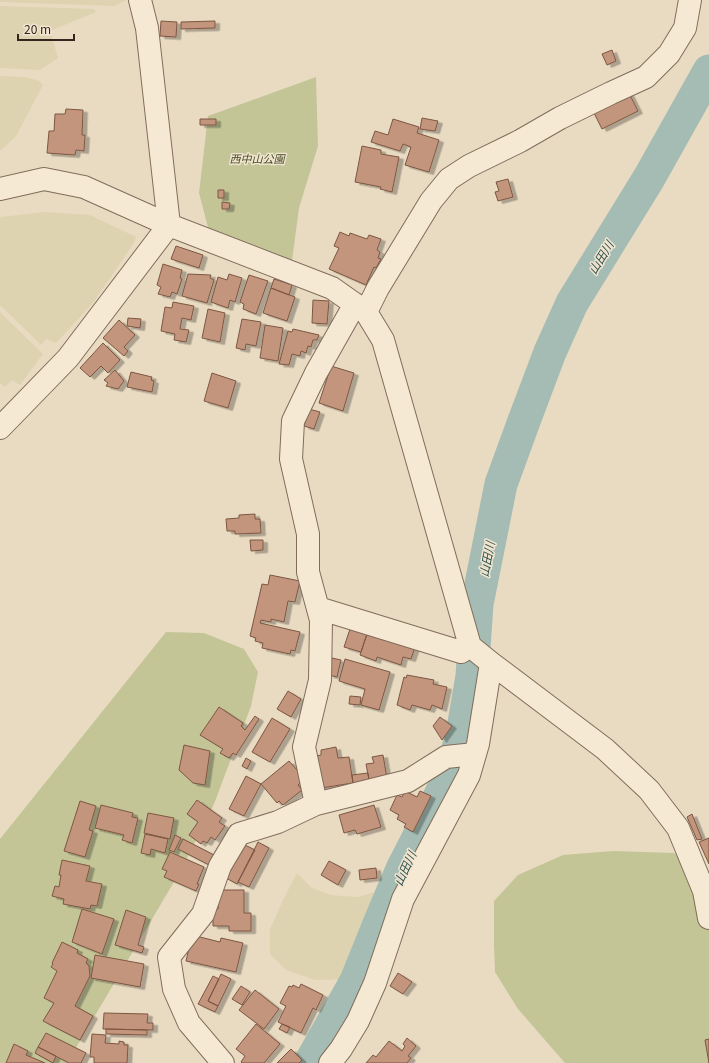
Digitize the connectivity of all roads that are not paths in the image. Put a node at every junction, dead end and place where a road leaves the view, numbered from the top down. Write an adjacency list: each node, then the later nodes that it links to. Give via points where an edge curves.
1 (140, 0): 4 (street, via 147,28)
2 (690, 0): 5 (street, via 685,28 669,54 646,77 560,118 449,179 431,201 378,288)
3 (0, 189): 4 (street, via 44,179 84,187)
4 (170, 225): 5 (street, via 332,288); 6 (street, via 68,358)
5 (361, 308): 7 (street, via 316,373 293,421 291,459 308,534 308,572); 8 (street, via 383,340)
6 (0, 428)
7 (318, 608): 8 (street, via 461,652); 11 (street, via 321,620 320,680 304,747)
8 (470, 646): 9 (street)
9 (491, 663): 10 (street); 12 (street, via 604,749 649,790 678,828 704,892)
10 (475, 754): 11 (street, via 446,757 408,781); 14 (street, via 469,775 403,899 375,983 358,1021)
11 (316, 804): 13 (street, via 278,822 240,834 220,866 203,914 170,957 174,989 189,1023)
12 (709, 918)
13 (223, 1063)
14 (330, 1063)

